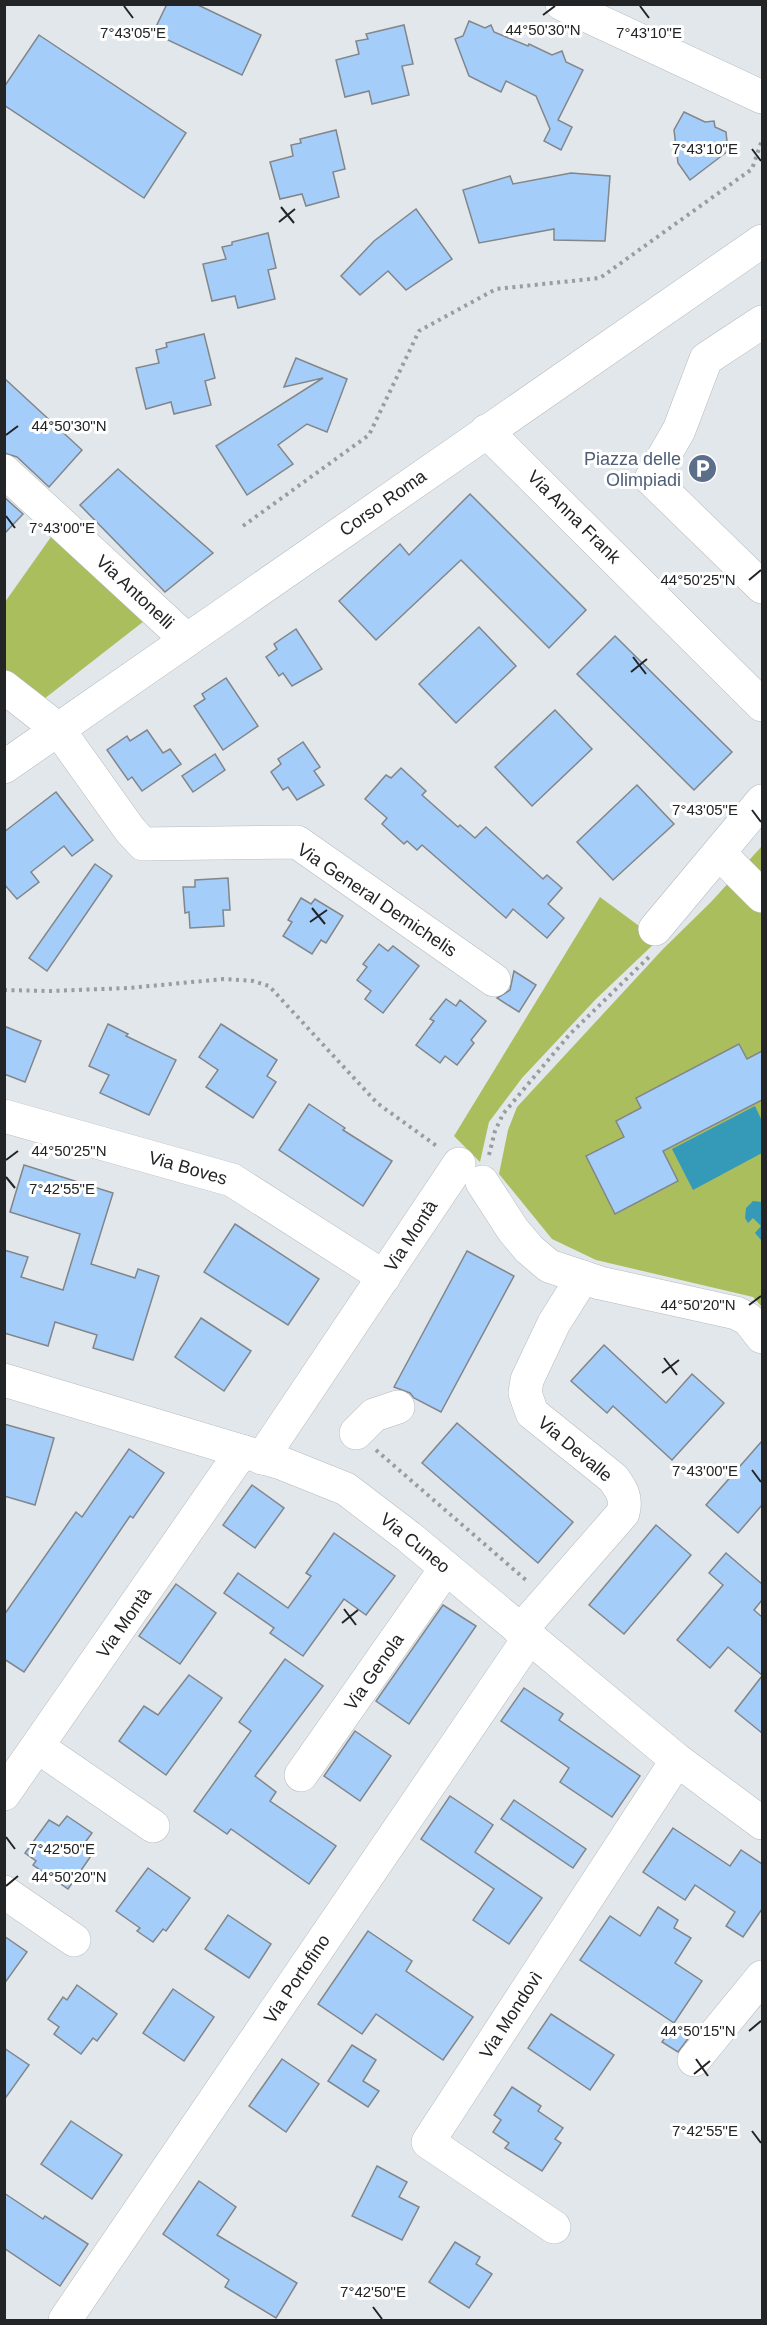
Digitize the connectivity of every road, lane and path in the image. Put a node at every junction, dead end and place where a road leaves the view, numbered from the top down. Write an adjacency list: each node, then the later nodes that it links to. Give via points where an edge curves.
1 (562, 4): 2 (street)
2 (762, 97)
3 (762, 141): 8 (path, via 752,169 600,278 496,289 419,332 369,435)
4 (762, 241): 6 (street, Corso Roma)
5 (762, 322): 9 (street, via 706,358 679,430 651,479)
6 (486, 430): 10 (street, Corso Roma); 12 (street, Via Anna Frank)
7 (4, 471): 10 (street, Via Antonelli)
8 (243, 526)
9 (762, 587)
10 (187, 640): 13 (street, Corso Roma)
11 (4, 687): 13 (street)
12 (762, 705)
13 (58, 729): 14 (street, Corso Roma); 19 (street, Via General Demichelis, via 143,844 297,842)
14 (4, 766)
15 (758, 814): 16 (street)
16 (719, 853): 17 (street); 18 (street)
17 (762, 896)
18 (656, 939): 22 (path, via 507,1108)
19 (494, 980)
20 (4, 990): 22 (path, via 118,988 224,979 268,986 377,1103)
21 (4, 1116): 23 (street, Via Boves, via 232,1180)
22 (477, 1168): 23 (street, Via Montà); 24 (street, via 513,1230 529,1249 549,1266)
23 (384, 1277): 29 (street, Via Montà)
24 (583, 1277): 25 (street, via 736,1313 748,1319); 31 (street, Via Devalle, via 554,1323 527,1380 525,1393 532,1413 613,1478 626,1503 623,1513)
25 (762, 1337)
26 (4, 1380): 29 (street, Via Cuneo)
27 (398, 1407): 28 (street, via 374,1415)
28 (356, 1433): 31 (path)
29 (252, 1454): 30 (street, Via Cuneo, via 345,1489); 33 (street, Via Montà)
30 (446, 1568): 32 (street, Via Cuneo); 35 (street, Via Genola)
31 (548, 1599): 32 (street, Via Devalle)
32 (524, 1634): 34 (street, Via Cuneo); 44 (street, Via Portofino)
33 (38, 1747): 36 (street, Via Montà); 38 (street)
34 (677, 1760): 37 (street, Via Cuneo); 43 (street, Via Mondovì, via 428,2142)
35 (301, 1774)
36 (4, 1794)
37 (762, 1823)
38 (153, 1826)
39 (4, 1892): 40 (street)
40 (74, 1940)
41 (762, 1977): 42 (street)
42 (694, 2060)
43 (554, 2227)
44 (65, 2320)

